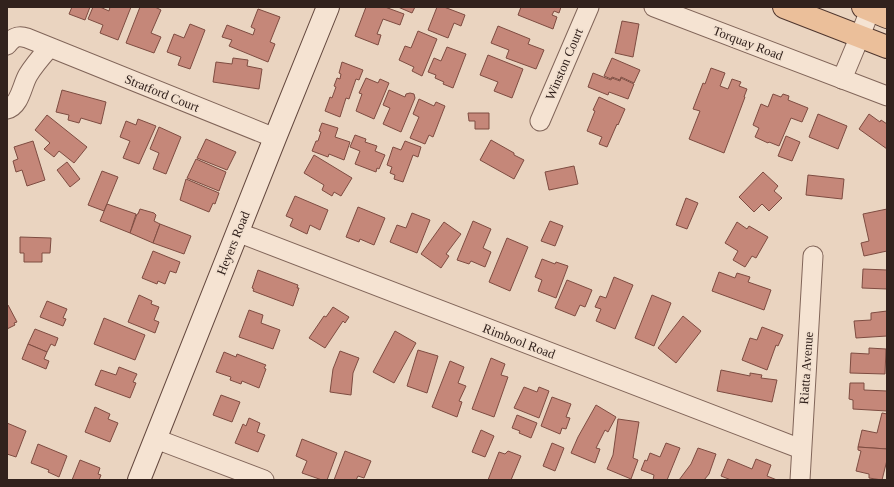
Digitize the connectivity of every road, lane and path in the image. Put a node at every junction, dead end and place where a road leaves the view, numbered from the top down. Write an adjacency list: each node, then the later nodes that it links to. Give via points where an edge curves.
1 (328, 7): 14 (street, Heyers Road)
2 (589, 7): 13 (street, Winston Court)
3 (654, 7): 10 (street, Torquay Road)
4 (784, 7): 6 (main road)
5 (873, 11): 6 (street)
6 (860, 36): 8 (main road); 10 (street)
7 (7, 45): 9 (street, Stratford Court, via 12,38 20,36)
8 (887, 47)
9 (49, 48): 12 (street, via 28,76 17,101); 14 (street, Stratford Court)
10 (842, 79): 11 (street, Torquay Road)
11 (887, 96)
12 (7, 109)
13 (540, 121)
14 (275, 138): 15 (street, Heyers Road)
15 (237, 232): 17 (street, Heyers Road); 18 (street, Rimbool Road)
16 (813, 256): 18 (street, Riatta Avenue)
17 (156, 439): 19 (street, Heyers Road); 20 (street)
18 (801, 449): 21 (street, Riatta Avenue)
19 (139, 480)
20 (264, 480)
21 (800, 480)

